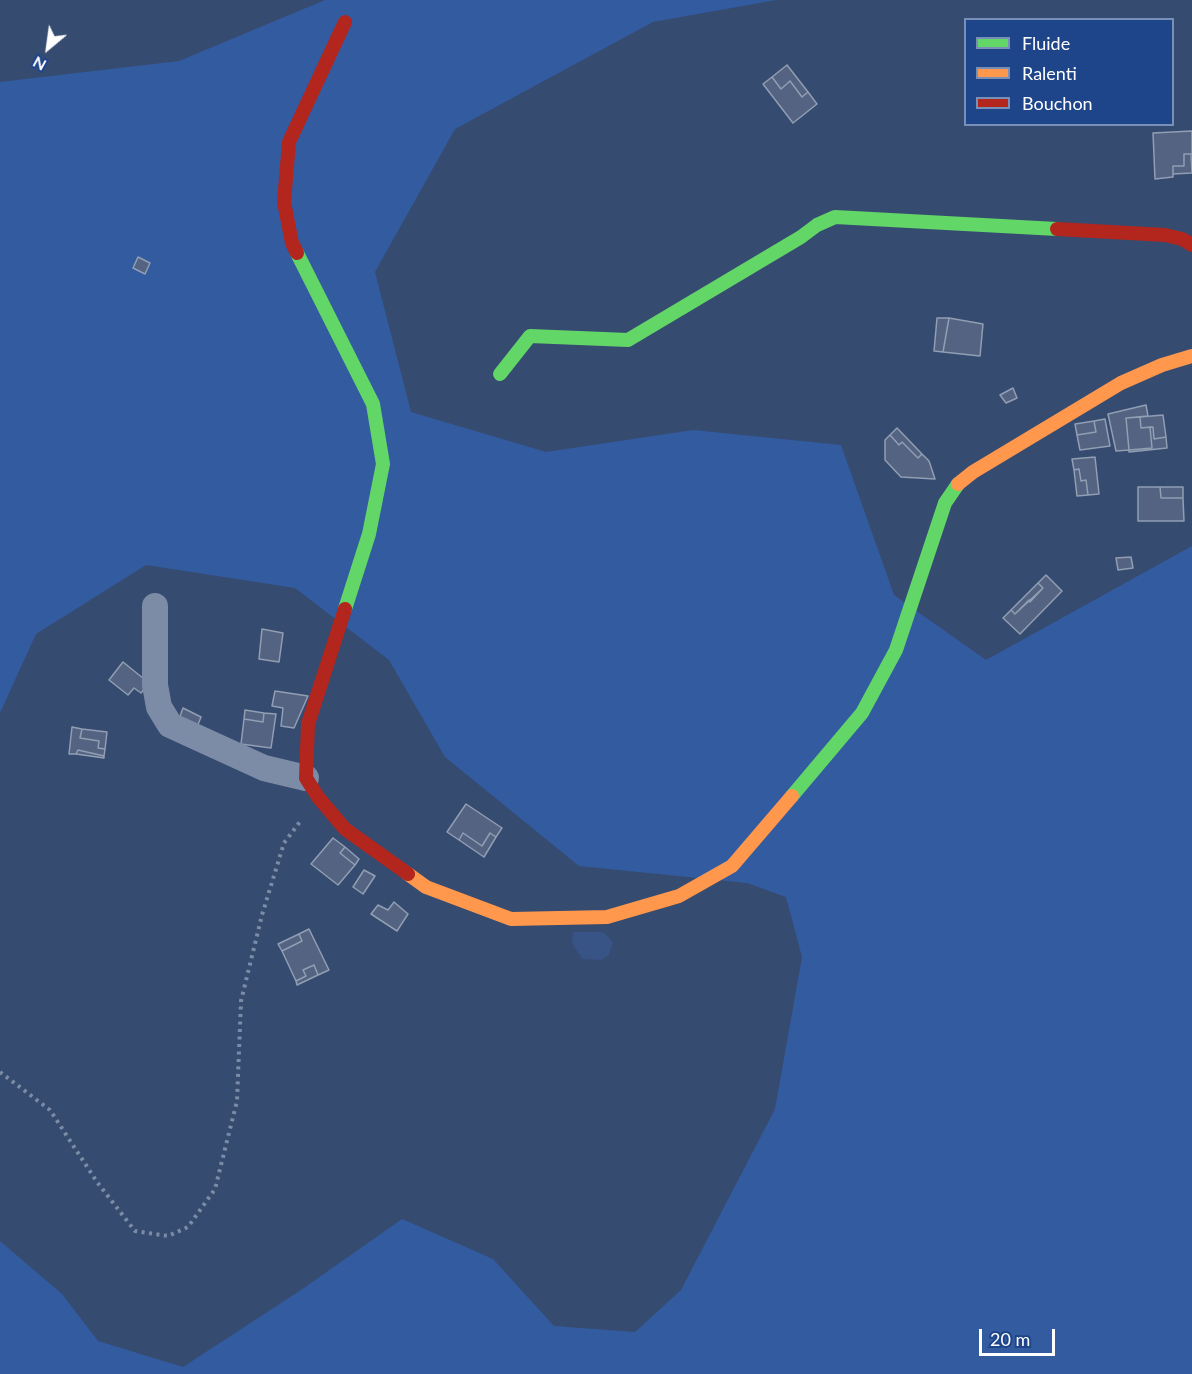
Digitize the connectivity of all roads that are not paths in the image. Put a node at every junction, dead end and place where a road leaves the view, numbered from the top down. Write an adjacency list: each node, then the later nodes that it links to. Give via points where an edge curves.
1 (345, 22): 6 (street, via 289,142 284,202 292,243 373,404 383,464 369,534 308,724)
2 (1192, 245): 4 (street, via 1165,236 835,217 628,340 530,336)
3 (1192, 356): 6 (street, via 1121,383 957,485 945,503 896,650 862,713 732,866 679,896 607,917 511,919 426,887 345,829)
4 (500, 374)
5 (155, 606): 6 (street, via 155,685 159,707 170,724)
6 (312, 788)

